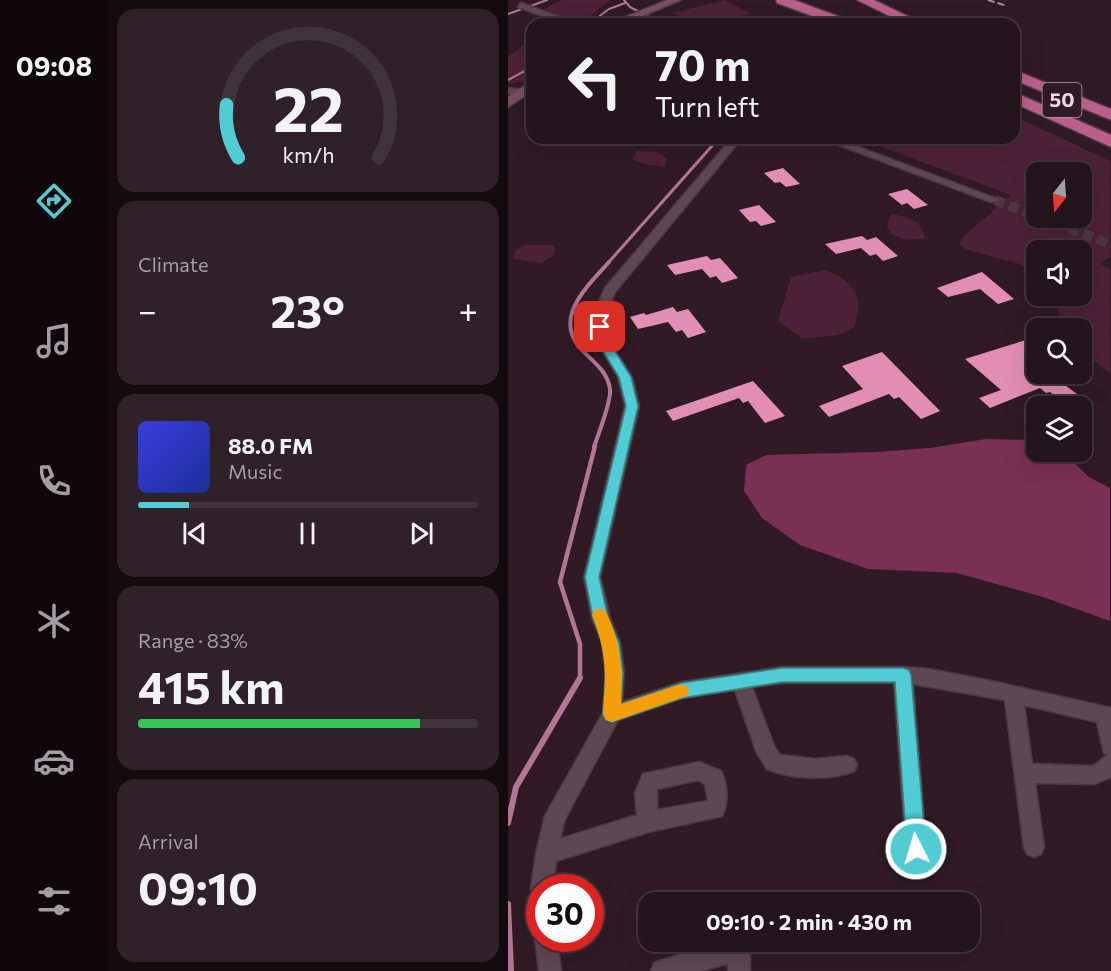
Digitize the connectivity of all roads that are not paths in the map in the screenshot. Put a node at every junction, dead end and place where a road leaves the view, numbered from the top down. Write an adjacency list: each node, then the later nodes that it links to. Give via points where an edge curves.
1 (676, 0): 8 (street)
2 (782, 0): 9 (highway)
3 (797, 0): 10 (highway)
4 (847, 0): 11 (highway)
5 (863, 0): 12 (highway)
6 (521, 4): 7 (street)
7 (556, 18)
8 (627, 18)
9 (830, 18)
10 (845, 18)
11 (885, 18)
12 (904, 18)
13 (1020, 67): 22 (highway, 50)
14 (1020, 78): 23 (highway, 50)
15 (1020, 79): 24 (highway, 50)
16 (508, 91): 18 (street)
17 (1020, 92): 25 (highway)
18 (526, 94)
19 (526, 94): 21 (street)
20 (1020, 100): 26 (highway)
21 (508, 103)
22 (1111, 104)
23 (1111, 115)
24 (1111, 122)
25 (1111, 133)
26 (1111, 142)
27 (732, 144): 33 (street, via 609,291 601,311 600,327 607,348 625,377 632,406 592,577 611,643 615,673)
28 (841, 144): 29 (street)
29 (995, 200)
30 (903, 675): 31 (street, via 782,675); 32 (street); 41 (street)
31 (741, 681): 33 (street, via 682,690); 37 (street, via 774,763 815,768)
32 (1014, 694): 34 (street); 38 (street)
33 (612, 714): 42 (street, via 555,816)
34 (1108, 717): 35 (street)
35 (1111, 747)
36 (1111, 763): 38 (street, via 1108,769 1094,775)
37 (847, 765)
38 (1024, 773): 40 (street)
39 (648, 822): 42 (street)
40 (1034, 847)
41 (916, 849)
42 (546, 854): 43 (street)
43 (544, 874)
44 (548, 952): 45 (street)
45 (550, 971)
46 (662, 971): 47 (street, via 739,949)
47 (739, 971)

